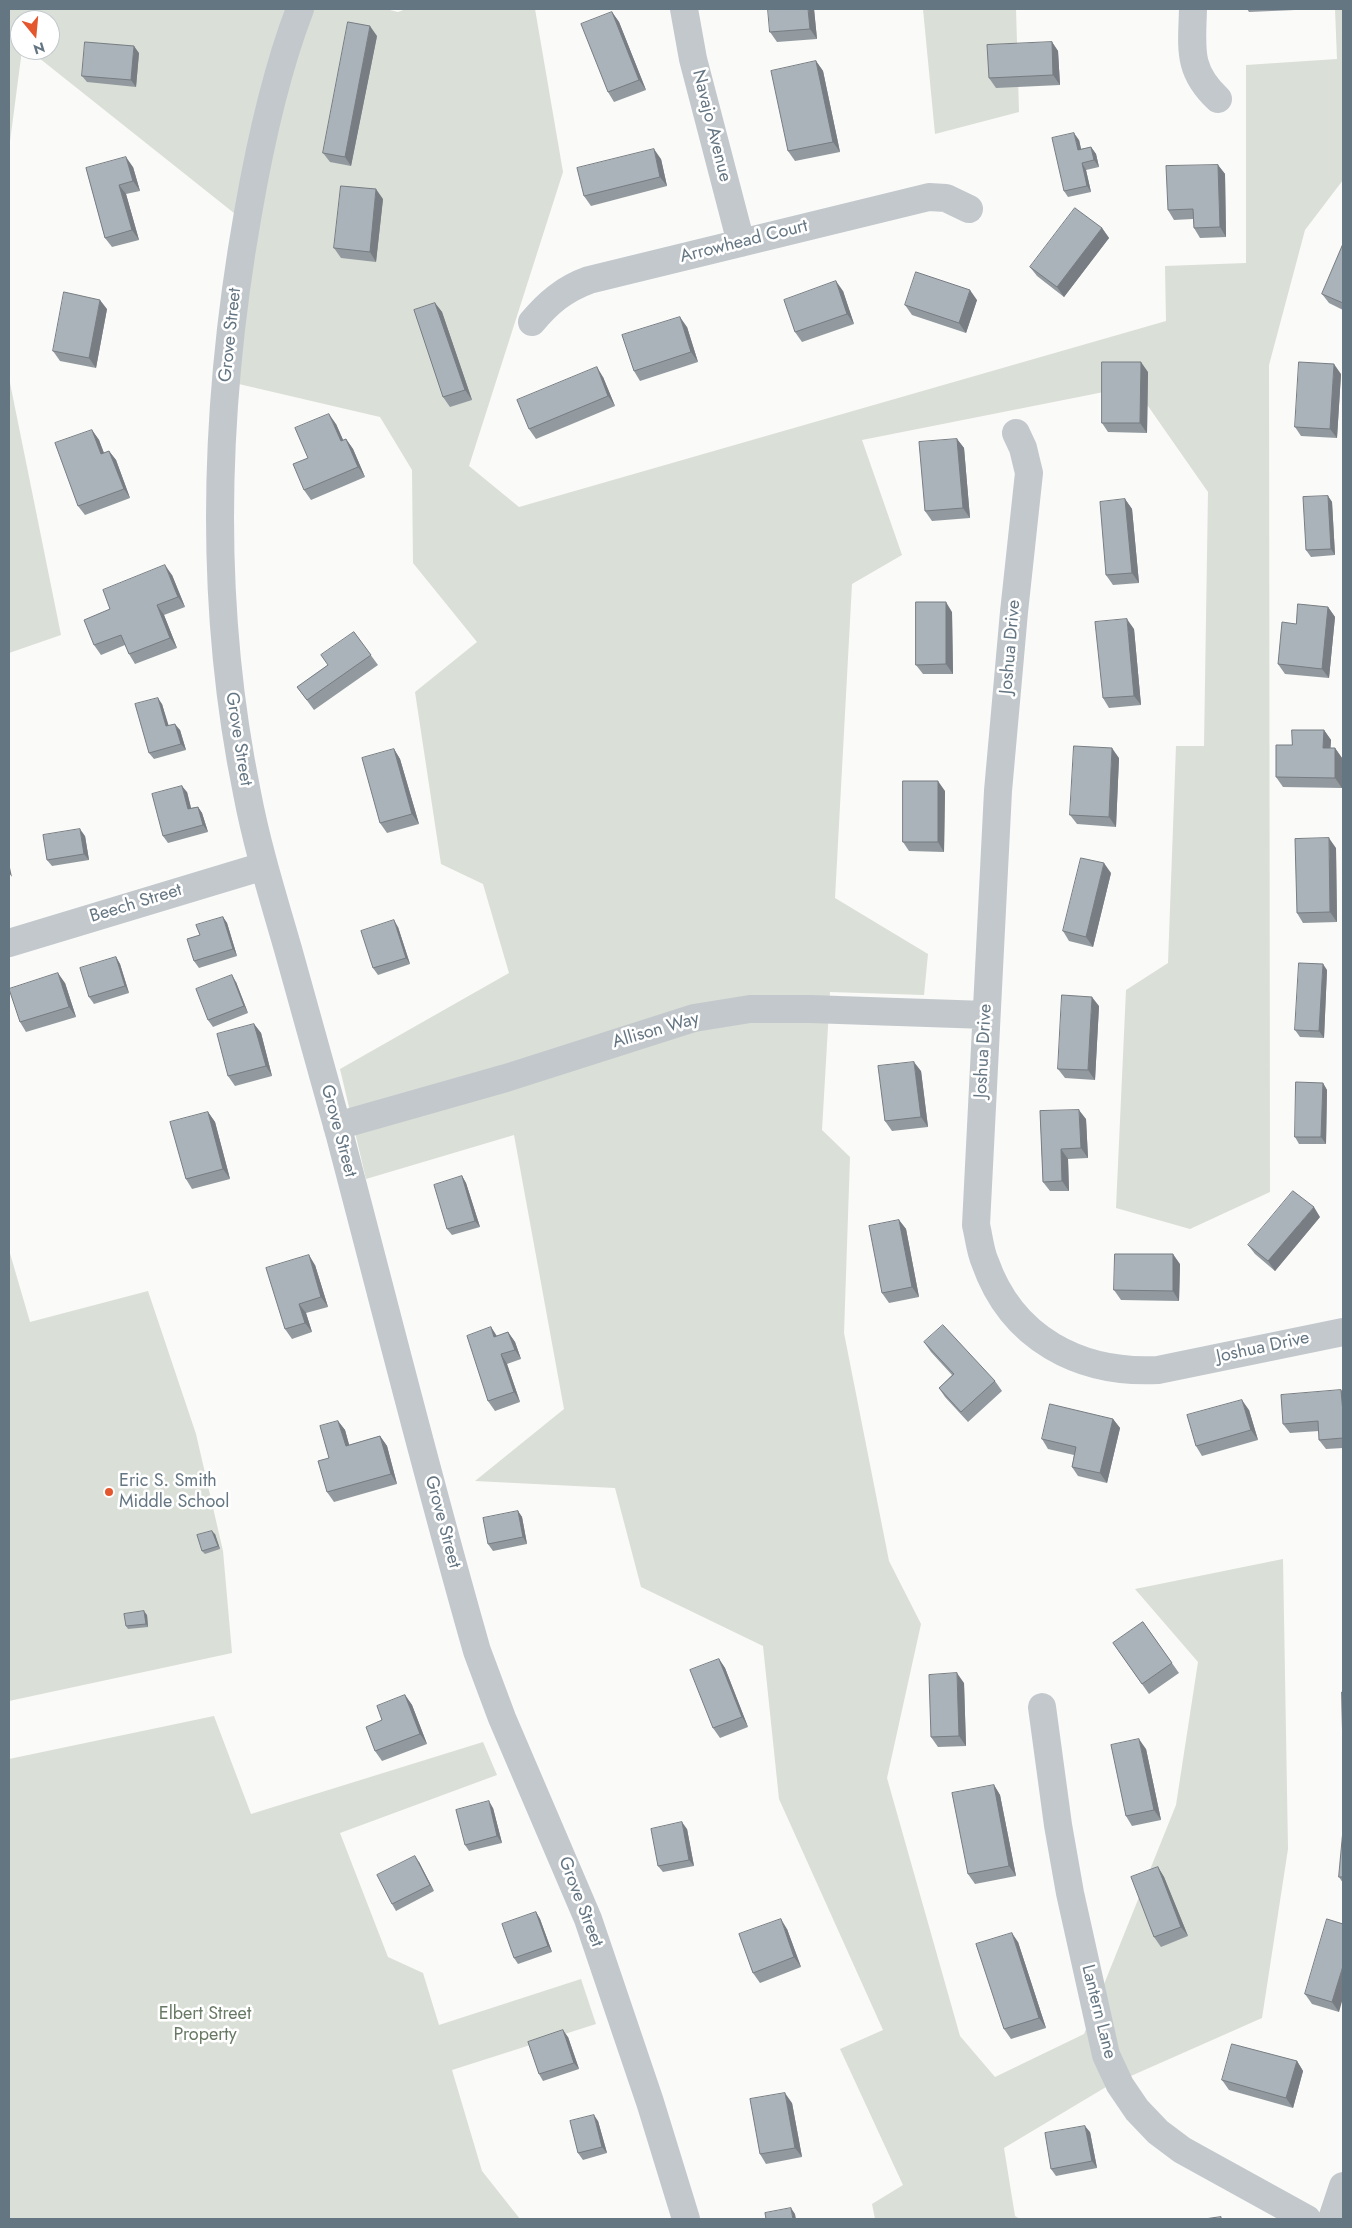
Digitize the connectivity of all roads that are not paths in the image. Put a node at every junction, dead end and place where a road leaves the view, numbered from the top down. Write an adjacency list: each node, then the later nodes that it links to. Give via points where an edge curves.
1 (300, 9): 9 (street, Grove Street, via 284,50 252,186 229,347 221,450 220,540 226,658 247,796)
2 (684, 9): 6 (street, Navajo Avenue, via 693,59)
3 (1192, 9): 4 (street, via 1192,55 1196,70 1204,86)
4 (1218, 99)
5 (968, 209): 6 (street, Arrowhead Court, via 946,198 928,197)
6 (741, 243): 7 (street, Arrowhead Court, via 581,283 556,297)
7 (532, 322)
8 (1016, 433): 11 (street, Joshua Drive, via 1029,473 998,791)
9 (264, 866): 10 (street, Beech Street); 12 (street, Grove Street)
10 (9, 943)
11 (986, 1015): 12 (street, Allison Way, via 750,1009 703,1017); 13 (street, Joshua Drive, via 976,1225 984,1261 996,1287 1013,1313 1031,1331 1054,1348 1077,1359 1104,1368 1132,1371 1158,1370)
12 (337, 1126): 16 (street, Grove Street, via 477,1650 502,1718 588,1919)
13 (1343, 1332)
14 (1042, 1707): 17 (street, Lantern Lane, via 1070,1892 1106,2055 1120,2085 1137,2110 1182,2150)
15 (1343, 2186): 18 (street)
16 (686, 2219)
17 (1307, 2219)
18 (1332, 2219)

